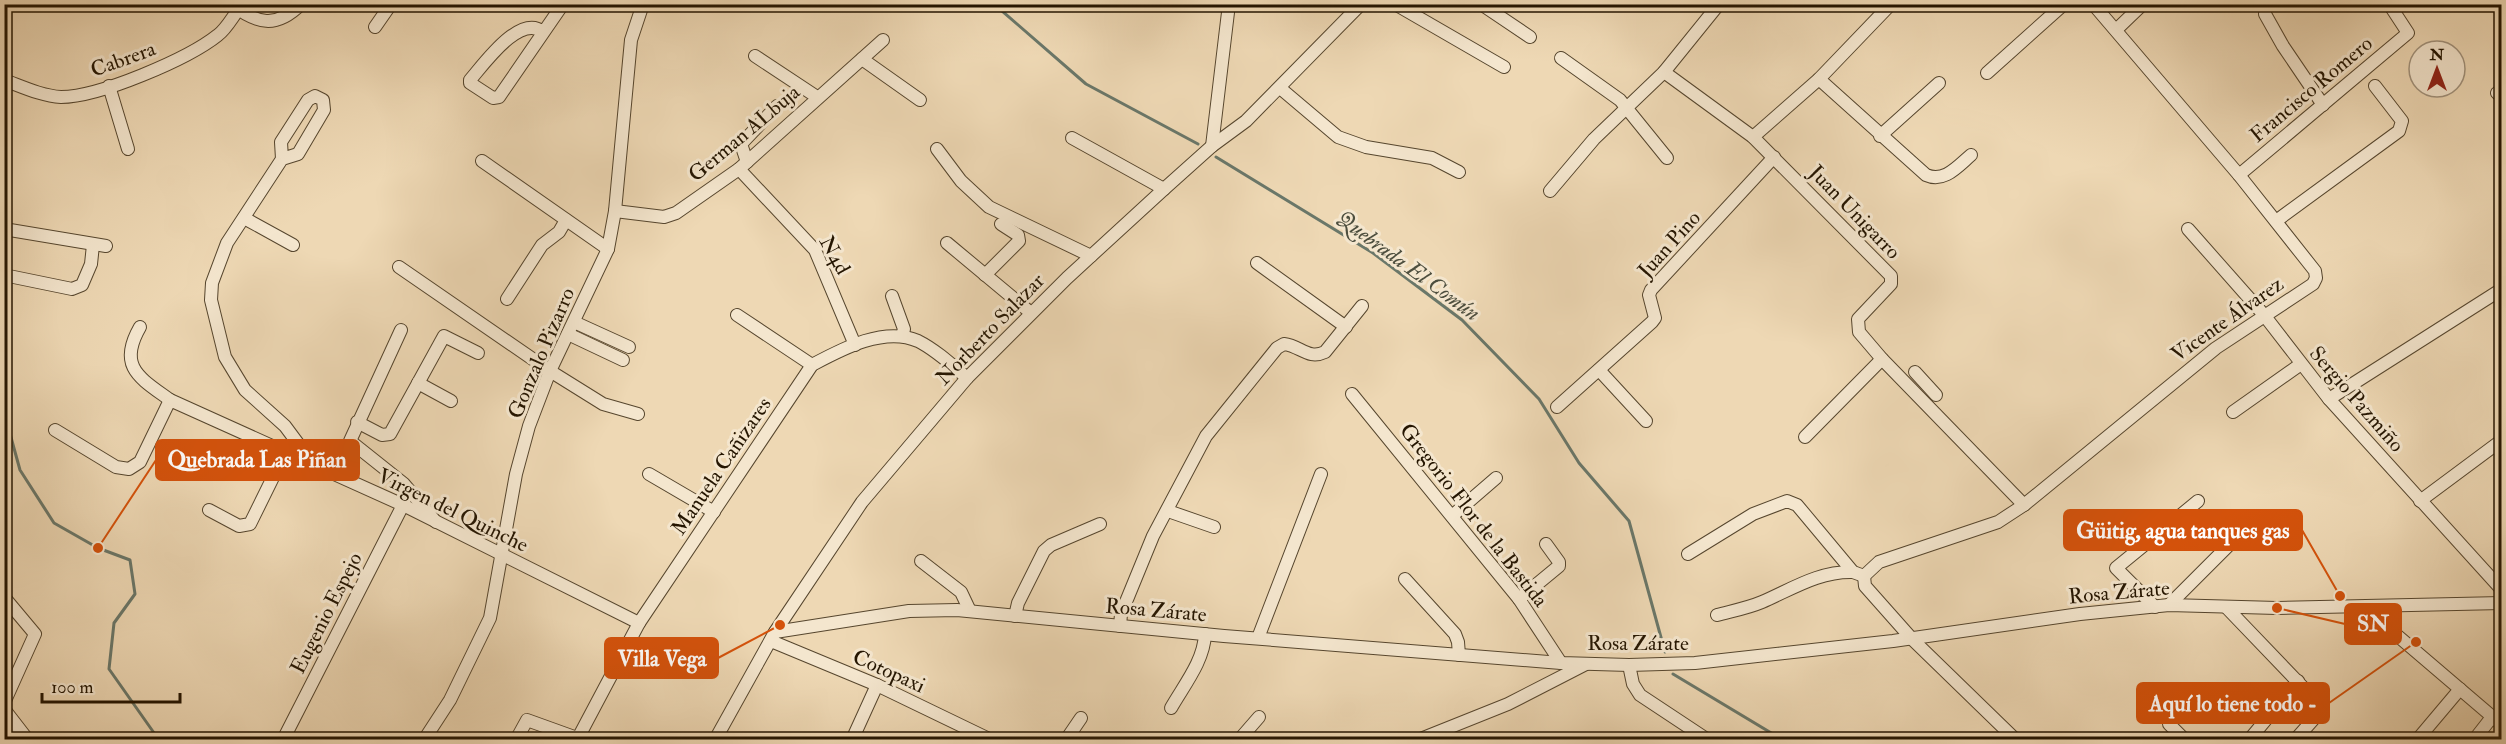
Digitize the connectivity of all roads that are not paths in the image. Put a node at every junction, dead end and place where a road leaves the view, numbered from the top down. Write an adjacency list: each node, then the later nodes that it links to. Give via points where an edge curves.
1 (301, 4): 15 (street, via 284,19 267,22 253,19)
2 (391, 4): 17 (street)
3 (563, 4): 19 (street)
4 (643, 4): 57 (street, Gonzalo Pizarro, via 636,19 628,62)
5 (1230, 4): 43 (street)
6 (1361, 4): 33 (street, Norberto Salazar)
7 (1395, 4): 25 (street)
8 (1481, 4): 20 (street)
9 (1719, 4): 26 (street)
10 (1891, 4): 28 (street)
11 (2064, 4): 27 (street)
12 (2093, 4): 18 (street, Vicente Álvarez)
13 (2143, 4): 18 (street)
14 (2389, 4): 36 (street, Francisco Romero, via 2408,33)
15 (234, 7): 31 (street, Cabrera, via 220,34 190,54)
16 (2265, 14): 36 (street)
17 (375, 27)
18 (2117, 29): 54 (street, Vicente Álvarez)
19 (543, 32): 19 (street, via 531,27 516,32 499,46 471,83 496,99)
20 (1530, 37)
21 (883, 40): 24 (street, German ALbuja)
22 (755, 56): 34 (street)
23 (1561, 58): 38 (street)
24 (862, 59): 34 (street, German ALbuja); 35 (street)
25 (1504, 67)
26 (1664, 72): 38 (street); 40 (street, Juan Unigarro)
27 (1987, 73)
28 (1819, 79): 39 (street); 40 (street)
29 (4, 80): 31 (street, Cabrera, via 60,97)
30 (1939, 82): 39 (street)
31 (109, 86): 44 (street)
32 (2375, 86): 60 (street, via 2402,121 2399,131)
33 (1280, 88): 43 (street, Norberto Salazar, via 1246,121); 53 (street, via 1338,137 1366,147 1432,158)
34 (817, 97): 52 (street, German ALbuja)
35 (920, 100)
36 (2323, 105): 54 (street, Francisco Romero)
37 (777, 106): 42 (street)
38 (1626, 106): 49 (street); 56 (street)
39 (1880, 136): 47 (street, via 1916,169 1934,179 1943,178)
40 (1753, 137): 48 (street, Juan Unigarro)
41 (1072, 138): 55 (street)
42 (741, 144): 46 (street); 52 (street)
43 (1212, 146): 55 (street, Norberto Salazar)
44 (128, 149)
45 (937, 149): 67 (street, via 961,181 989,207)
46 (730, 153)
47 (1971, 155)
48 (1774, 157): 87 (street, Juan Unigarro, via 1891,276 1892,284 1858,319 1857,326); 91 (street, Juan Pino, via 1651,290 1652,322)
49 (1667, 158)
50 (282, 159): 50 (street, via 298,154 324,110 323,100 315,96 308,100 281,142); 58 (street)
51 (482, 161): 59 (street)
52 (743, 165): 57 (street, German ALbuja, via 676,213 664,217); 84 (street, N4d, via 815,250)
53 (1459, 172)
54 (2240, 176): 60 (street, Vicente Álvarez)
55 (1164, 189): 67 (street, Norberto Salazar)
56 (1550, 191)
57 (615, 211): 66 (street, Gonzalo Pizarro)
58 (244, 218): 65 (street); 110 (street, via 227,243 212,283 215,326 225,357 244,390 285,426)
59 (566, 220): 66 (street); 74 (street, via 559,232 542,244)
60 (2276, 221): 78 (street, Vicente Álvarez, via 2315,271 2316,278 2313,284)
61 (1001, 225): 71 (street, via 1018,234 1019,241)
62 (4, 229): 70 (street, via 100,245 82,285 72,289)
63 (2188, 229): 78 (street, Sergio Pazmiño)
64 (947, 243): 71 (street)
65 (293, 245)
66 (608, 249): 81 (street, Gonzalo Pizarro)
67 (1091, 256): 76 (street, Norberto Salazar)
68 (1257, 263): 80 (street)
69 (399, 267): 92 (street)
70 (4, 275)
71 (986, 275): 76 (street)
72 (2502, 290): 98 (street)
73 (892, 296): 83 (street, via 904,329)
74 (507, 299)
75 (1362, 306): 80 (street)
76 (1031, 314): 93 (street, Norberto Salazar)
77 (737, 315): 90 (street)
78 (2264, 315): 89 (street, Sergio Pazmiño); 117 (street, Vicente Álvarez, via 2175,380)
79 (140, 327): 99 (street, Virgen del Quinche, via 129,359 134,371)
80 (1346, 327): 119 (street, via 1319,355 1306,354 1291,345 1277,348 1206,436)
81 (571, 328): 85 (street); 88 (street); 92 (street, Gonzalo Pizarro)
82 (401, 330): 105 (street)
83 (902, 336): 84 (street); 93 (street, via 936,352)
84 (855, 345): 90 (street)
85 (629, 348)
86 (478, 353): 94 (street, via 444,336)
87 (1882, 359): 95 (street, Juan Unigarro); 107 (street)
88 (623, 360)
89 (2301, 364): 98 (street, Sergio Pazmiño); 102 (street)
90 (812, 365): 120 (street, Manuela Cañizares)
91 (1599, 369): 101 (street, Juan Pino); 104 (street)
92 (550, 371): 103 (street, via 603,404); 128 (street, Gonzalo Pizarro, via 516,474)
93 (967, 378): 146 (street, Norberto Salazar, via 862,502)
94 (418, 383): 100 (street); 105 (street, via 390,434 381,435)
95 (1911, 390): 97 (street, via 1919,376); 117 (street, Juan Unigarro)
96 (1352, 394): 121 (street, Gregorio Flor de la Bastida)
97 (1936, 394)
98 (2329, 399): 115 (street, Sergio Pazmiño)
99 (170, 400): 106 (street, via 140,462 129,469 116,467); 109 (street, Virgen del Quinche)
100 (451, 401)
101 (1557, 407)
102 (2233, 412)
103 (638, 414)
104 (1646, 421)
105 (357, 422): 122 (street, via 350,441 404,484)
106 (55, 430)
107 (1805, 437)
108 (2502, 440): 115 (street)
109 (286, 451): 110 (street, Virgen del Quinche); 118 (street, via 250,524 239,526)
110 (314, 464): 116 (street, Virgen del Quinche)
111 (649, 474): 120 (street)
112 (1320, 474): 147 (street)
113 (1496, 478): 121 (street)
114 (2198, 501): 137 (street, via 2116,568)
115 (2421, 501): 132 (street, Sergio Pazmiño)
116 (403, 505): 122 (street, Virgen del Quinche); 168 (street, Eugenio Espejo)
117 (2024, 505): 130 (street, Vicente Álvarez, via 1998,522 1879,562)
118 (209, 510)
119 (1167, 511): 124 (street); 144 (street)
120 (714, 512): 143 (street, Manuela Cañizares)
121 (1452, 516): 134 (street, Gregorio Flor de la Bastida)
122 (437, 523): 128 (street, Virgen del Quinche)
123 (1100, 524): 142 (street, via 1051,544 1044,551)
124 (1214, 527)
125 (2234, 540): 136 (street)
126 (1546, 544): 134 (street, via 1559,566)
127 (1688, 554): 130 (street, via 1753,514 1787,501 1797,505)
128 (501, 555): 143 (street, Virgen del Quinche); 169 (street, Gonzalo Pizarro, via 490,618 450,700)
129 (921, 561): 140 (street, via 962,592)
130 (1861, 578): 141 (street, via 1837,572 1807,580 1761,603); 148 (street)
131 (1405, 579): 149 (street, via 1455,634)
132 (2502, 590)
133 (4, 597): 156 (street, via 35,634)
134 (1519, 599): 150 (street, Gregorio Flor de la Bastida)
135 (2502, 603): 139 (street, Rosa Zárate)
136 (2169, 605): 137 (street, Rosa Zárate); 138 (street, Rosa Zárate)
137 (2155, 607): 148 (street, Rosa Zárate)
138 (2226, 607): 139 (street, Rosa Zárate); 153 (street)
139 (2365, 608): 155 (street)
140 (970, 611): 142 (street, Rosa Zárate); 146 (street, Rosa Zárate, via 909,611)
141 (1717, 615)
142 (1015, 616): 144 (street, Rosa Zárate)
143 (639, 623): 165 (street, Manuela Cañizares)
144 (1119, 626): 145 (street, Rosa Zárate)
145 (1204, 634): 147 (street, Rosa Zárate); 157 (street, via 1200,658)
146 (773, 636): 154 (street, Cotopaxi); 171 (street, Norberto Salazar)
147 (1258, 638): 149 (street, Rosa Zárate)
148 (1912, 639): 152 (street, Rosa Zárate, via 1695,663); 178 (street)
149 (1459, 655): 150 (street, Rosa Zárate)
150 (1560, 663): 151 (street, Rosa Zárate)
151 (1587, 664): 152 (street, Rosa Zárate); 176 (street, via 1508,704)
152 (1629, 665): 177 (street, via 1640,695)
153 (2298, 681): 180 (street); 181 (street, via 2321,710)
154 (877, 686): 164 (street, Cotopaxi); 172 (street)
155 (2460, 688): 161 (street); 182 (street)
156 (4, 703)
157 (1171, 708)
158 (4, 709): 167 (street)
159 (1259, 717): 175 (street)
160 (1081, 718): 174 (street)
161 (2497, 721): 183 (street)
162 (2169, 724): 179 (street)
163 (4, 729): 166 (street)
164 (976, 736): 173 (street, Cotopaxi)
165 (577, 739): 170 (street, via 527,720)
166 (14, 740)
167 (28, 740)
168 (283, 740)
169 (424, 740)
170 (516, 740)
171 (715, 740)
172 (852, 740)
173 (991, 740)
174 (1066, 740)
175 (1239, 740)
176 (1418, 740)
177 (1708, 740)
178 (2016, 740)
179 (2185, 740)
180 (2249, 740)
181 (2295, 740)
182 (2417, 740)
183 (2474, 740)

